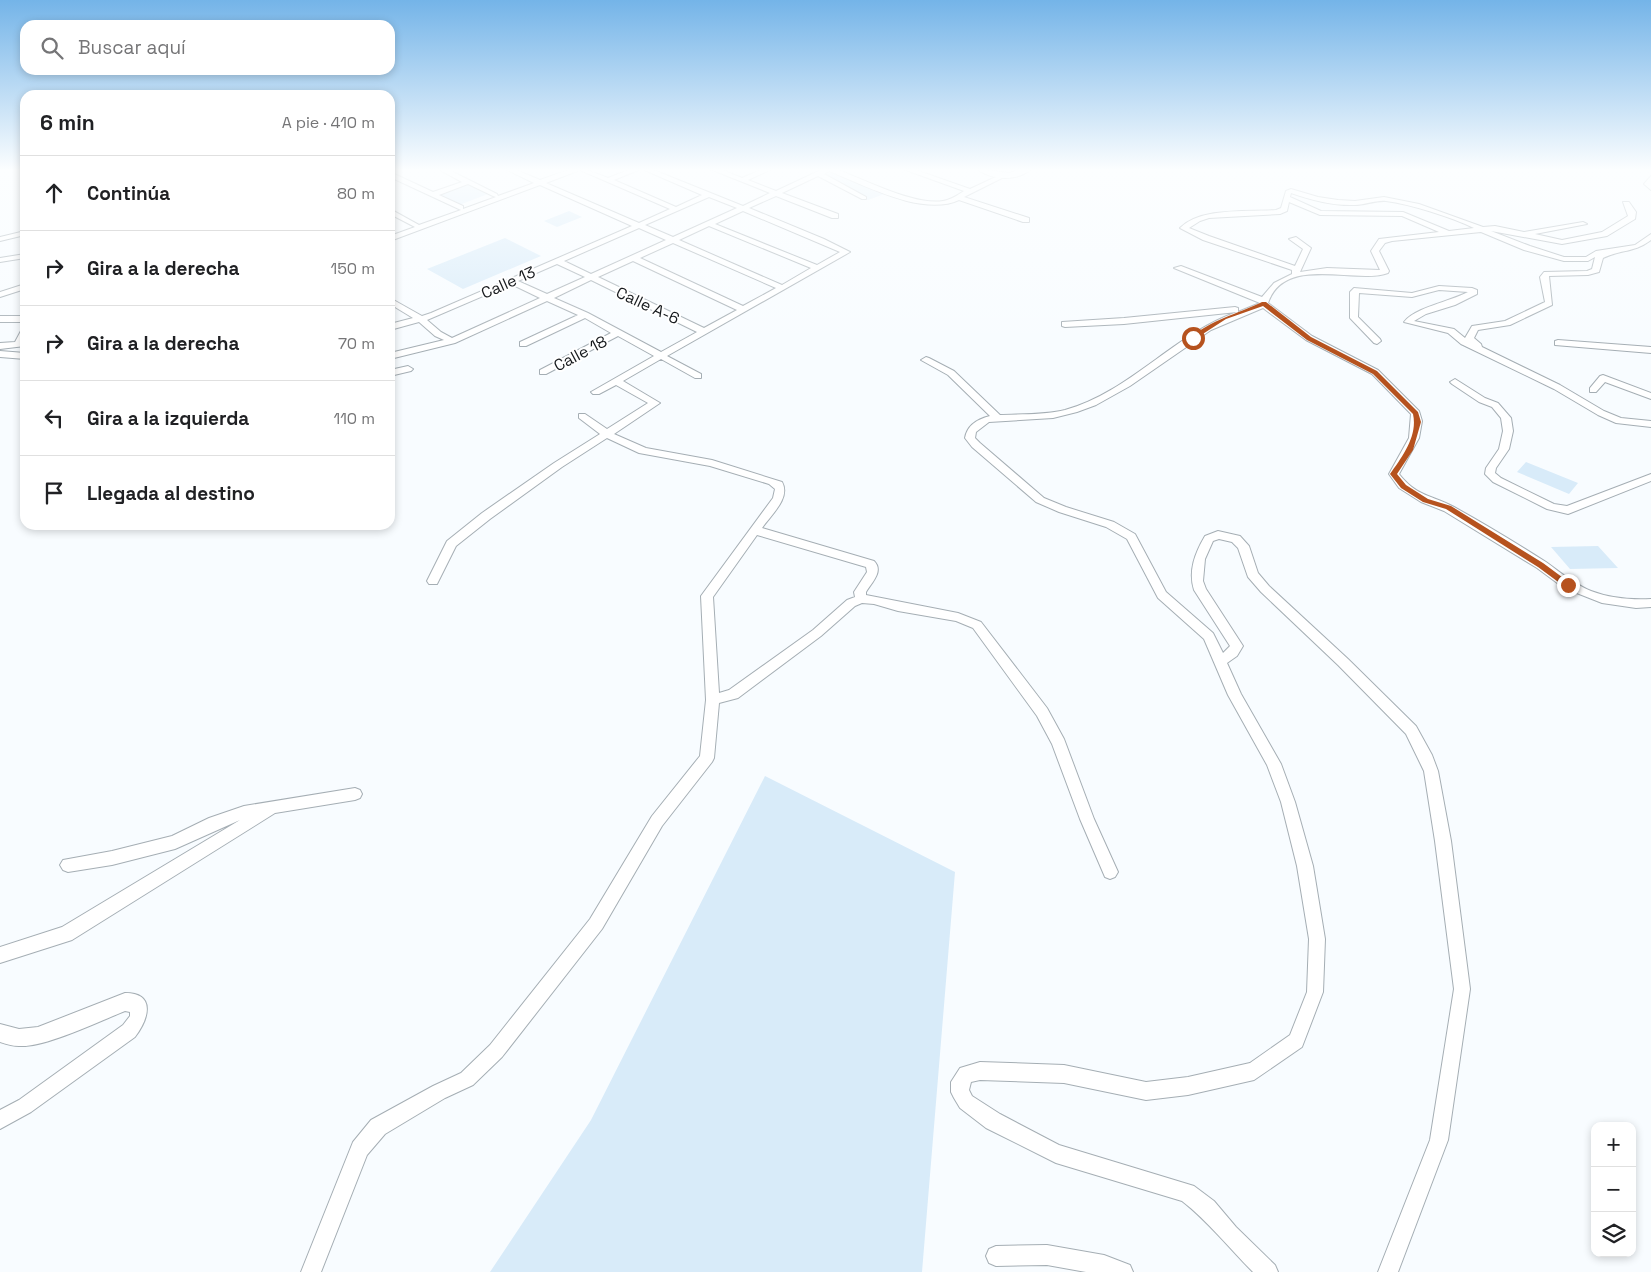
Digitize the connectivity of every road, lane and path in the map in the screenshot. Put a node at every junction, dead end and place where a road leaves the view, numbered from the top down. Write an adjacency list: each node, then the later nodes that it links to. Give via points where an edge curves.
1 (409, 228): 19 (street)
2 (413, 228): 18 (street)
3 (631, 228): 28 (street, Calle 13)
4 (642, 228): 23 (street)
5 (700, 228): 23 (street)
6 (721, 228): 29 (street)
7 (797, 228): 29 (street, via 846,252)
8 (1185, 228): 31 (street)
9 (1437, 228): 15 (street)
10 (1490, 228): 14 (street)
11 (1496, 228): 17 (street)
12 (1555, 228): 17 (street)
13 (1613, 228): 17 (street, via 1604,234 1562,242)
14 (1482, 229): 15 (street); 24 (street, via 1564,259)
15 (1448, 233): 31 (street, via 1382,241 1375,251 1385,271 1382,273)
16 (20, 234): 21 (street)
17 (1519, 234)
18 (395, 235)
19 (395, 235)
20 (1651, 236): 24 (street, via 1637,247)
21 (0, 239)
22 (1293, 239): 31 (street, via 1307,248)
23 (672, 241): 26 (street); 35 (street)
24 (1612, 252): 55 (street, via 1599,257 1596,270 1588,273 1547,274 1544,277 1549,303 1506,324 1474,328 1469,338)
25 (20, 257): 27 (street)
26 (633, 258): 32 (street); 40 (street)
27 (0, 260)
28 (557, 261): 32 (street, Calle A-6); 33 (street, Calle 13)
29 (817, 268): 35 (street)
30 (1178, 268): 39 (street)
31 (1296, 272): 39 (street, via 1274,286)
32 (590, 278): 37 (street); 47 (street, Calle A-6)
33 (511, 281): 37 (street); 44 (street, Calle 13)
34 (20, 288): 36 (street)
35 (783, 288): 40 (street)
36 (0, 295)
37 (547, 297): 41 (street); 49 (street)
38 (395, 304): 44 (street)
39 (1262, 304): 45 (street, via 1124,321); 72 (street, via 1224,318 1136,380 1074,410 1049,416); 79 (street, via 1309,338 1375,372 1416,413 1418,422 1410,450 1394,474 1403,486 1425,500 1448,508 1587,594 1636,604)
40 (744, 310): 47 (street)
41 (585, 316): 48 (street); 53 (street)
42 (0, 319): 43 (street)
43 (20, 319)
44 (421, 319): 46 (street, Calle 13); 49 (street)
45 (1065, 324)
46 (395, 326)
47 (705, 332): 60 (street)
48 (617, 334): 60 (street); 64 (street, Calle 18)
49 (452, 341): 58 (street)
50 (1377, 341): 55 (street, via 1354,318 1356,290 1415,294 1439,288 1472,290 1474,292 1457,301 1420,312 1408,322 1446,329 1464,342)
51 (1558, 343): 56 (street)
52 (20, 344): 54 (street)
53 (523, 344)
54 (0, 346)
55 (1480, 348): 73 (street, via 1557,387 1601,414 1619,421)
56 (1651, 350)
57 (0, 354): 59 (street)
58 (395, 355)
59 (20, 356)
60 (661, 357): 65 (street); 66 (street)
61 (926, 360): 72 (street, via 951,373)
62 (408, 370): 63 (street)
63 (395, 372)
64 (543, 372)
65 (698, 376)
66 (616, 381): 69 (street); 74 (street, via 655,403)
67 (1455, 382): 75 (street, via 1495,405 1506,418 1508,431 1504,449 1490,474 1551,507 1568,510)
68 (1593, 390): 70 (street, via 1603,378)
69 (596, 392)
70 (1651, 400)
71 (582, 416): 74 (street)
72 (998, 418): 80 (street, via 971,430 970,438 1051,507 1110,524 1131,536 1162,595 1209,636)
73 (1651, 424)
74 (607, 434): 76 (street, via 643,451 712,463 778,484 778,498); 77 (street, via 542,476 451,544)
75 (1651, 477)
76 (755, 530): 78 (street, via 870,564 873,572 860,592); 81 (street, via 707,596)
77 (433, 582)
78 (861, 599): 81 (street, via 851,603 817,633 733,694); 85 (street, via 958,617 977,625 1042,712 1059,743)
79 (1651, 603)
80 (1220, 661): 92 (street, via 1235,695 1274,764 1305,866 1317,939 1315,992 1296,1042 1254,1071 1188,1086 1146,1091 1064,1074 980,1071 966,1074 960,1082 960,1092 966,1102 993,1121 1056,1154 1187,1193 1207,1208); 93 (street, via 1233,653 1237,646 1197,581 1199,559 1209,539 1226,536 1243,546 1252,574 1265,589 1411,730 1431,772 1462,989 1439,1140)
81 (713, 700): 90 (street, via 707,758 657,821 596,924 496,1051 467,1079 378,1127 360,1149)
82 (355, 794): 83 (street)
83 (269, 810): 84 (street, via 244,812 175,842); 86 (street, via 100,916 66,934)
84 (68, 865)
85 (1110, 872)
86 (0, 955)
87 (0, 1032): 88 (street, via 17,1038 28,1037 53,1031 125,1002 139,1008 138,1019 129,1031 25,1106)
88 (0, 1120)
89 (996, 1256): 91 (street, via 1047,1255 1104,1265)
90 (311, 1272)
91 (1123, 1272)
92 (1268, 1272)
93 (1388, 1272)

